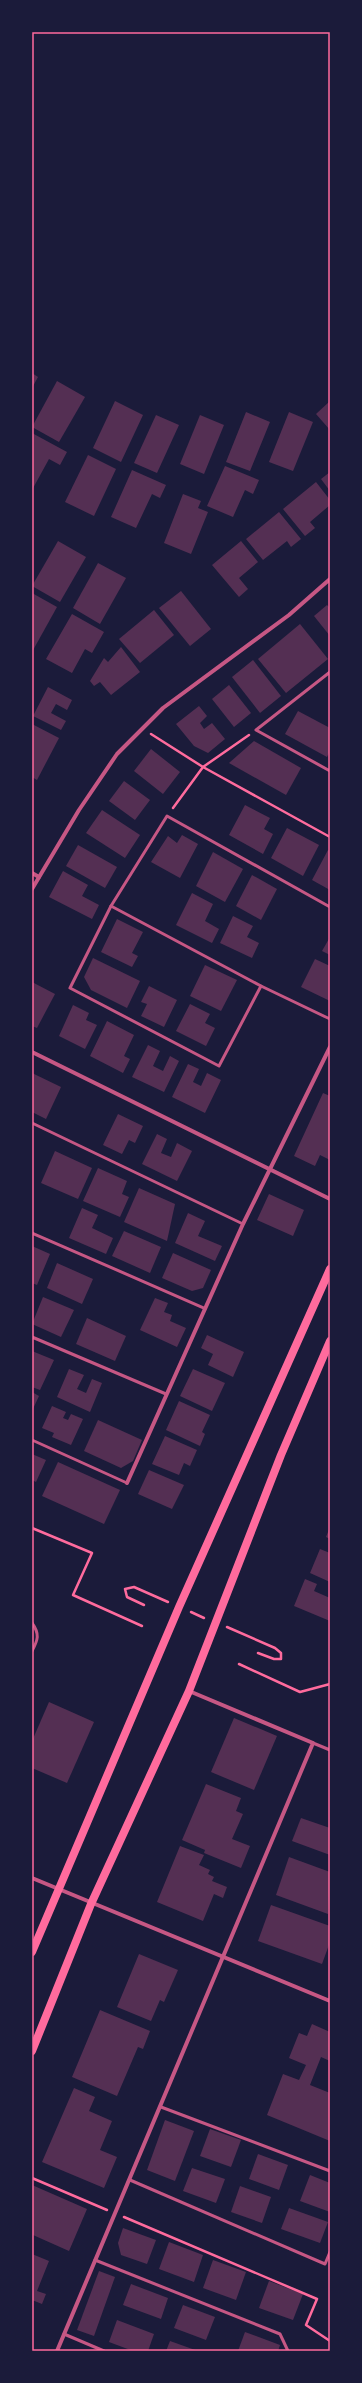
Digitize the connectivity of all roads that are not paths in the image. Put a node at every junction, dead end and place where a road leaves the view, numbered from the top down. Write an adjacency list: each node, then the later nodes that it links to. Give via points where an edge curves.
1 (330, 579): 5 (street, via 289,615 163,708 142,728 117,754 79,810)
2 (330, 672): 3 (lane, via 256,730)
3 (330, 771)
4 (32, 873): 5 (street)
5 (39, 877): 6 (street)
6 (32, 889)
7 (111, 906): 8 (lane, via 167,816); 9 (lane); 9 (lane, via 70,988 219,1066)
8 (330, 907)
9 (261, 986): 10 (lane)
10 (330, 1019)
11 (330, 1047): 14 (street)
12 (32, 1052): 14 (street)
13 (32, 1123): 16 (lane)
14 (271, 1170): 15 (street); 16 (street)
15 (330, 1199)
16 (243, 1224): 19 (street)
17 (32, 1233): 19 (lane)
18 (330, 1269): 31 (main road, via 179,1607)
19 (204, 1308): 22 (street)
20 (32, 1337): 22 (lane)
21 (330, 1341): 27 (main road, via 281,1455)
22 (166, 1394): 24 (street)
23 (32, 1440): 24 (lane)
24 (127, 1483)
25 (32, 1623): 26 (lane, via 38,1633 38,1640)
26 (32, 1651)
27 (188, 1691): 28 (street); 32 (main road)
28 (313, 1743): 29 (lane); 34 (street)
29 (330, 1750)
30 (32, 1878): 31 (street)
31 (59, 1890): 32 (street); 33 (main road)
32 (91, 1904): 34 (street); 36 (main road)
33 (32, 1952)
34 (222, 1958): 35 (street); 37 (street)
35 (330, 2001)
36 (32, 2051)
37 (161, 2107): 38 (lane); 39 (street)
38 (330, 2171)
39 (130, 2180): 40 (lane, via 325,2264); 41 (street)
40 (330, 2252)
41 (95, 2260): 42 (street); 45 (lane, via 280,2334)
42 (64, 2334): 43 (street); 44 (lane)
43 (57, 2351)
44 (104, 2351)
45 (288, 2351)

